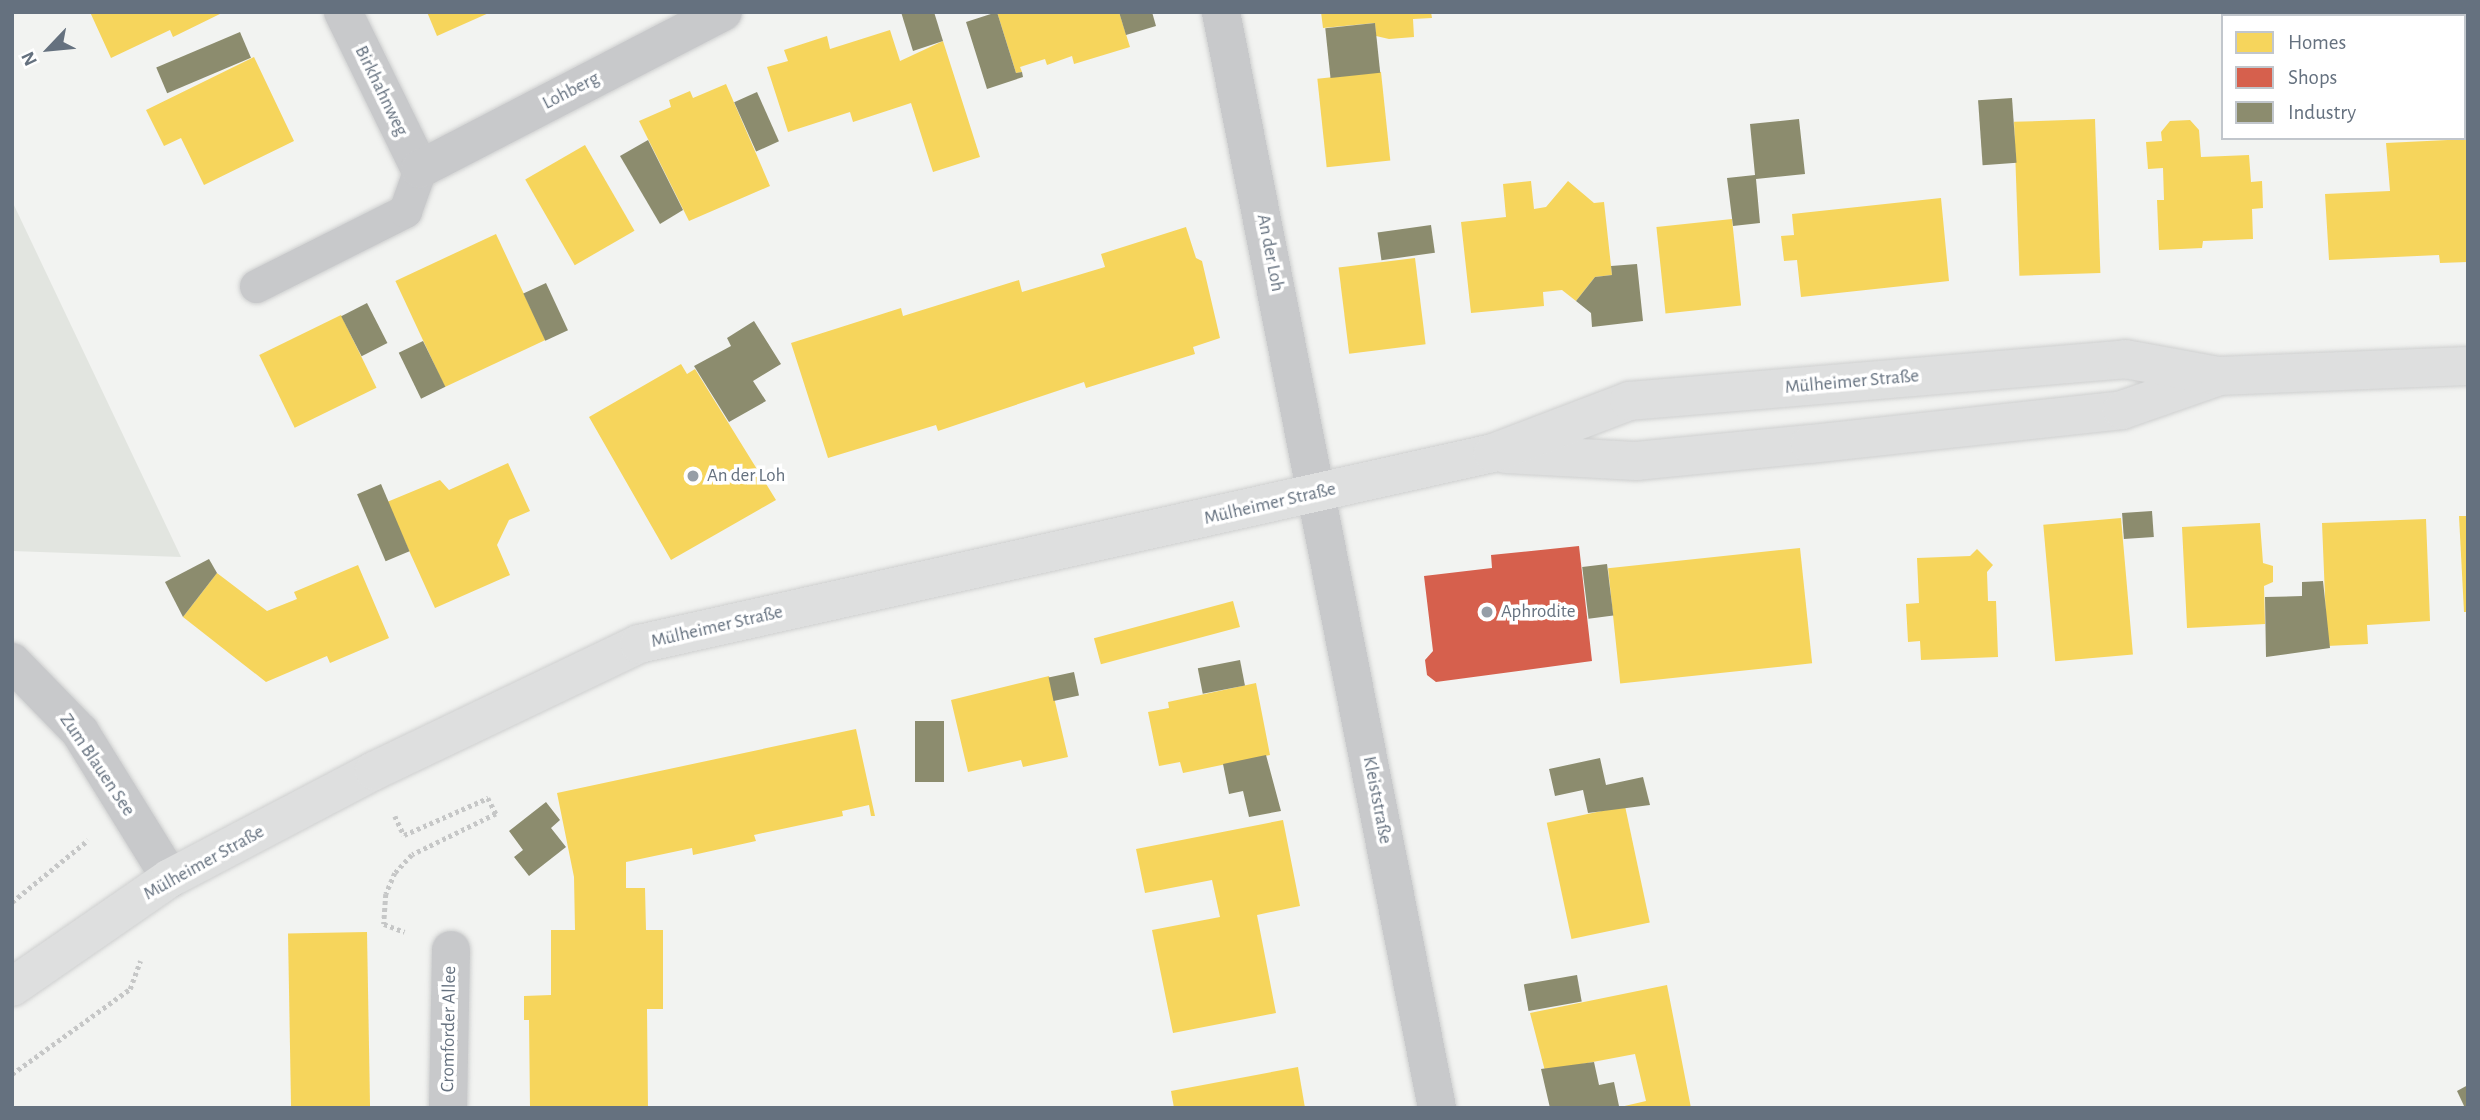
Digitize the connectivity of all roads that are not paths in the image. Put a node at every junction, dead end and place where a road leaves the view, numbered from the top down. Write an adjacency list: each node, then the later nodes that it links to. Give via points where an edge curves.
1 (343, 12): 4 (street, Birkhahnweg)
2 (723, 12): 4 (street, Lohberg)
3 (1221, 12): 9 (street, An der Loh)
4 (420, 169): 5 (lane, via 405,211)
5 (256, 286)
6 (2468, 366): 7 (main road, Mülheimer Straße)
7 (2219, 376): 8 (main road, Mülheimer Straße, via 2122,410 1823,443 1636,461); 8 (main road, Mülheimer Straße, via 2125,359 1629,401)
8 (1493, 453): 9 (main road, Mülheimer Straße)
9 (1317, 493): 11 (main road, Mülheimer Straße, via 639,644 374,771); 15 (street, Kleiststraße)
10 (12, 662): 11 (street, Zum Blauen See, via 80,732)
11 (170, 878): 13 (main road, Mülheimer Straße)
12 (451, 950): 14 (street, Cromforder Allee)
13 (12, 987)
14 (448, 1108)
15 (1437, 1108)

